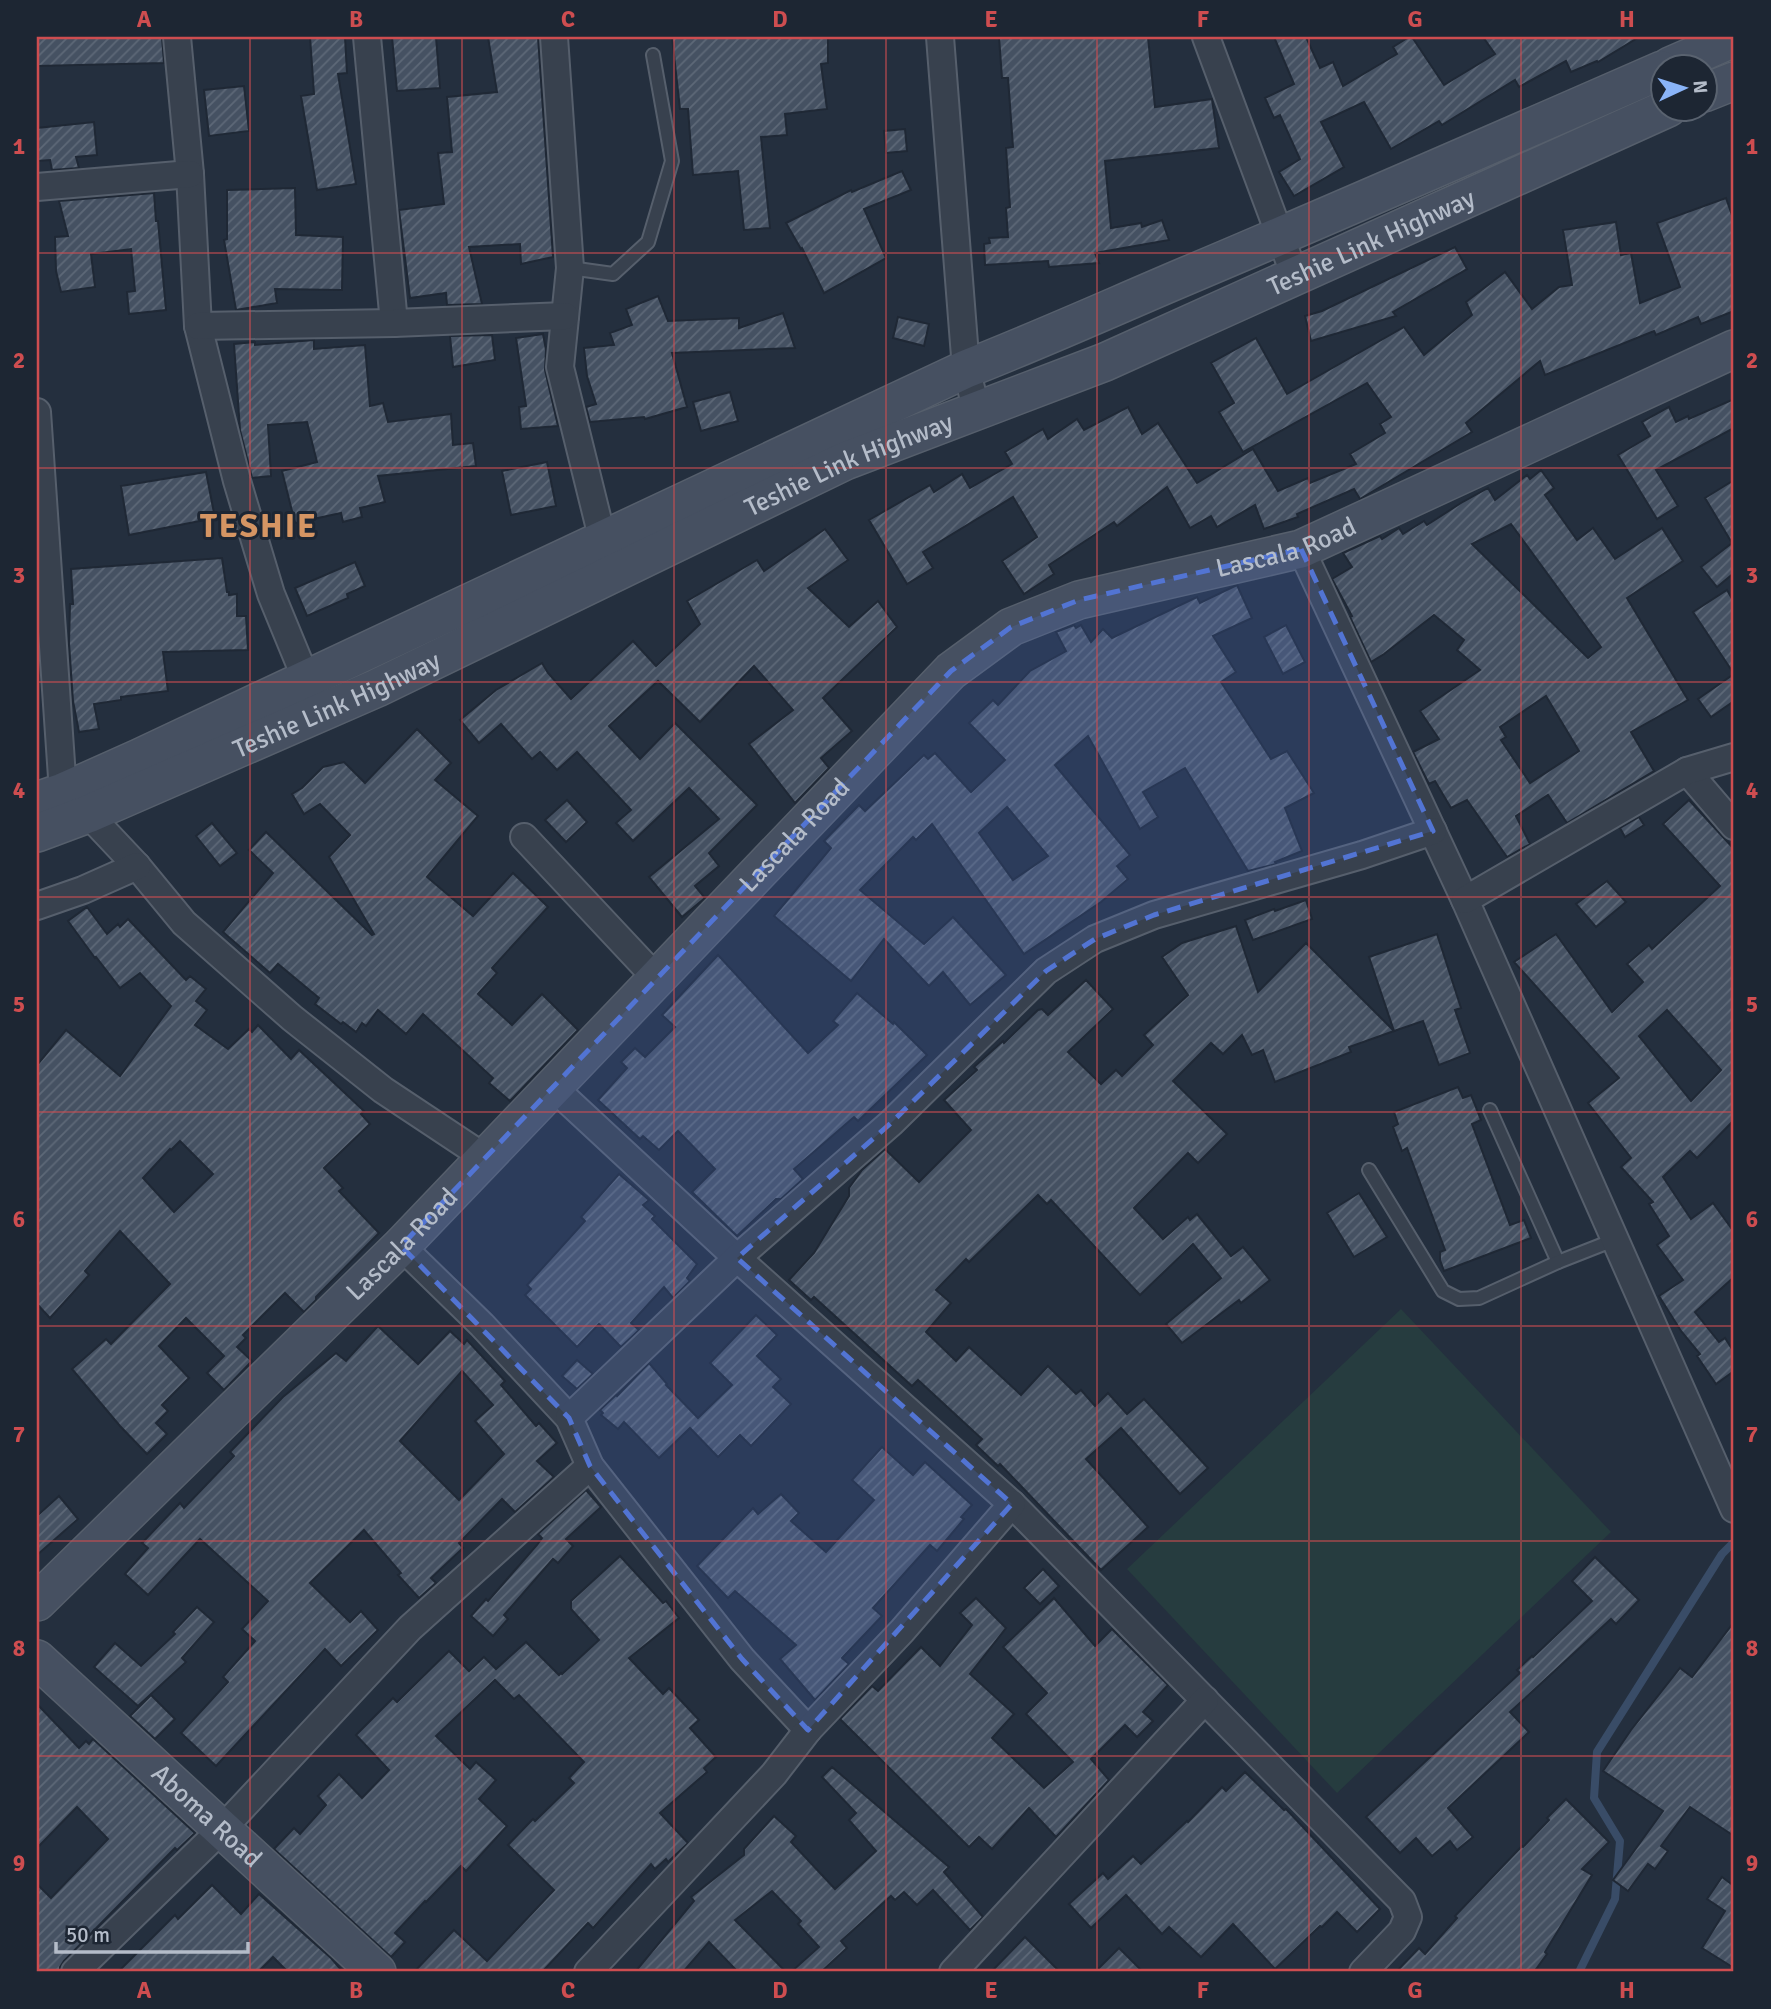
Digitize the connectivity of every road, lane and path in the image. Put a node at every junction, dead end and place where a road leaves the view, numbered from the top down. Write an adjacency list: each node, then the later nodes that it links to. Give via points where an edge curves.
1 (177, 37): 11 (street)
2 (367, 37): 17 (street)
3 (554, 37): 14 (street)
4 (940, 37): 20 (street)
5 (1206, 37): 13 (street)
6 (1734, 38): 7 (main road)
7 (1702, 52)
8 (653, 55): 14 (lane, via 672,161 648,242 612,274)
9 (1648, 76): 13 (main road, Teshie Link Highway)
10 (1648, 117): 15 (main road, Teshie Link Highway)
11 (190, 174): 12 (street); 18 (street)
12 (37, 187)
13 (1281, 237): 15 (street); 20 (main road, Teshie Link Highway)
14 (570, 268): 16 (street)
15 (1295, 276): 21 (main road, Teshie Link Highway, via 1105,362)
16 (565, 316): 17 (street); 23 (street, via 560,367)
17 (394, 323): 18 (street)
18 (198, 326): 25 (street, via 271,594)
19 (1734, 349): 24 (main road, Lascala Road)
20 (966, 369): 21 (street); 23 (main road, Teshie Link Highway)
21 (976, 411): 28 (main road, Teshie Link Highway, via 845,461 377,688)
22 (37, 412): 28 (street)
23 (603, 541): 25 (main road, Teshie Link Highway)
24 (1301, 549): 30 (street); 36 (main road, Lascala Road, via 1079,600 1011,627 951,671)
25 (306, 679): 28 (main road, Teshie Link Highway, via 139,758)
26 (1734, 757): 27 (street)
27 (1687, 771): 29 (street); 34 (street)
28 (63, 802): 31 (main road, Teshie Link Highway); 33 (street)
29 (1734, 826)
30 (1433, 831): 34 (street); 43 (street, via 1154,915 1095,939 1046,971 891,1123)
31 (37, 833)
32 (524, 837): 36 (street)
33 (137, 866): 35 (street); 39 (street, via 184,923 292,1018 383,1090)
34 (1465, 901): 41 (street)
35 (37, 906)
36 (658, 980): 37 (main road, Lascala Road)
37 (554, 1088): 39 (main road, Lascala Road); 43 (street)
38 (1490, 1110): 44 (lane)
39 (487, 1159): 42 (main road, Lascala Road)
40 (1369, 1170): 44 (lane, via 1443,1291 1460,1299 1479,1298)
41 (1614, 1240): 44 (lane); 48 (street)
42 (401, 1246): 45 (street); 49 (main road, Lascala Road)
43 (737, 1258): 45 (street); 47 (street)
44 (1558, 1262)
45 (569, 1418): 46 (street)
46 (590, 1466): 52 (street, via 742,1659); 53 (street, via 410,1628)
47 (1012, 1504): 51 (street); 52 (street)
48 (1734, 1509)
49 (37, 1602)
50 (37, 1659): 53 (main road, Aboma Road)
51 (1206, 1700): 57 (street); 58 (street, via 1402,1901 1408,1917 1402,1931)
52 (808, 1730): 56 (street, via 774,1774)
53 (223, 1828): 54 (street); 55 (main road, Aboma Road)
54 (75, 1972)
55 (377, 1972)
56 (588, 1972)
57 (953, 1972)
58 (1363, 1972)

